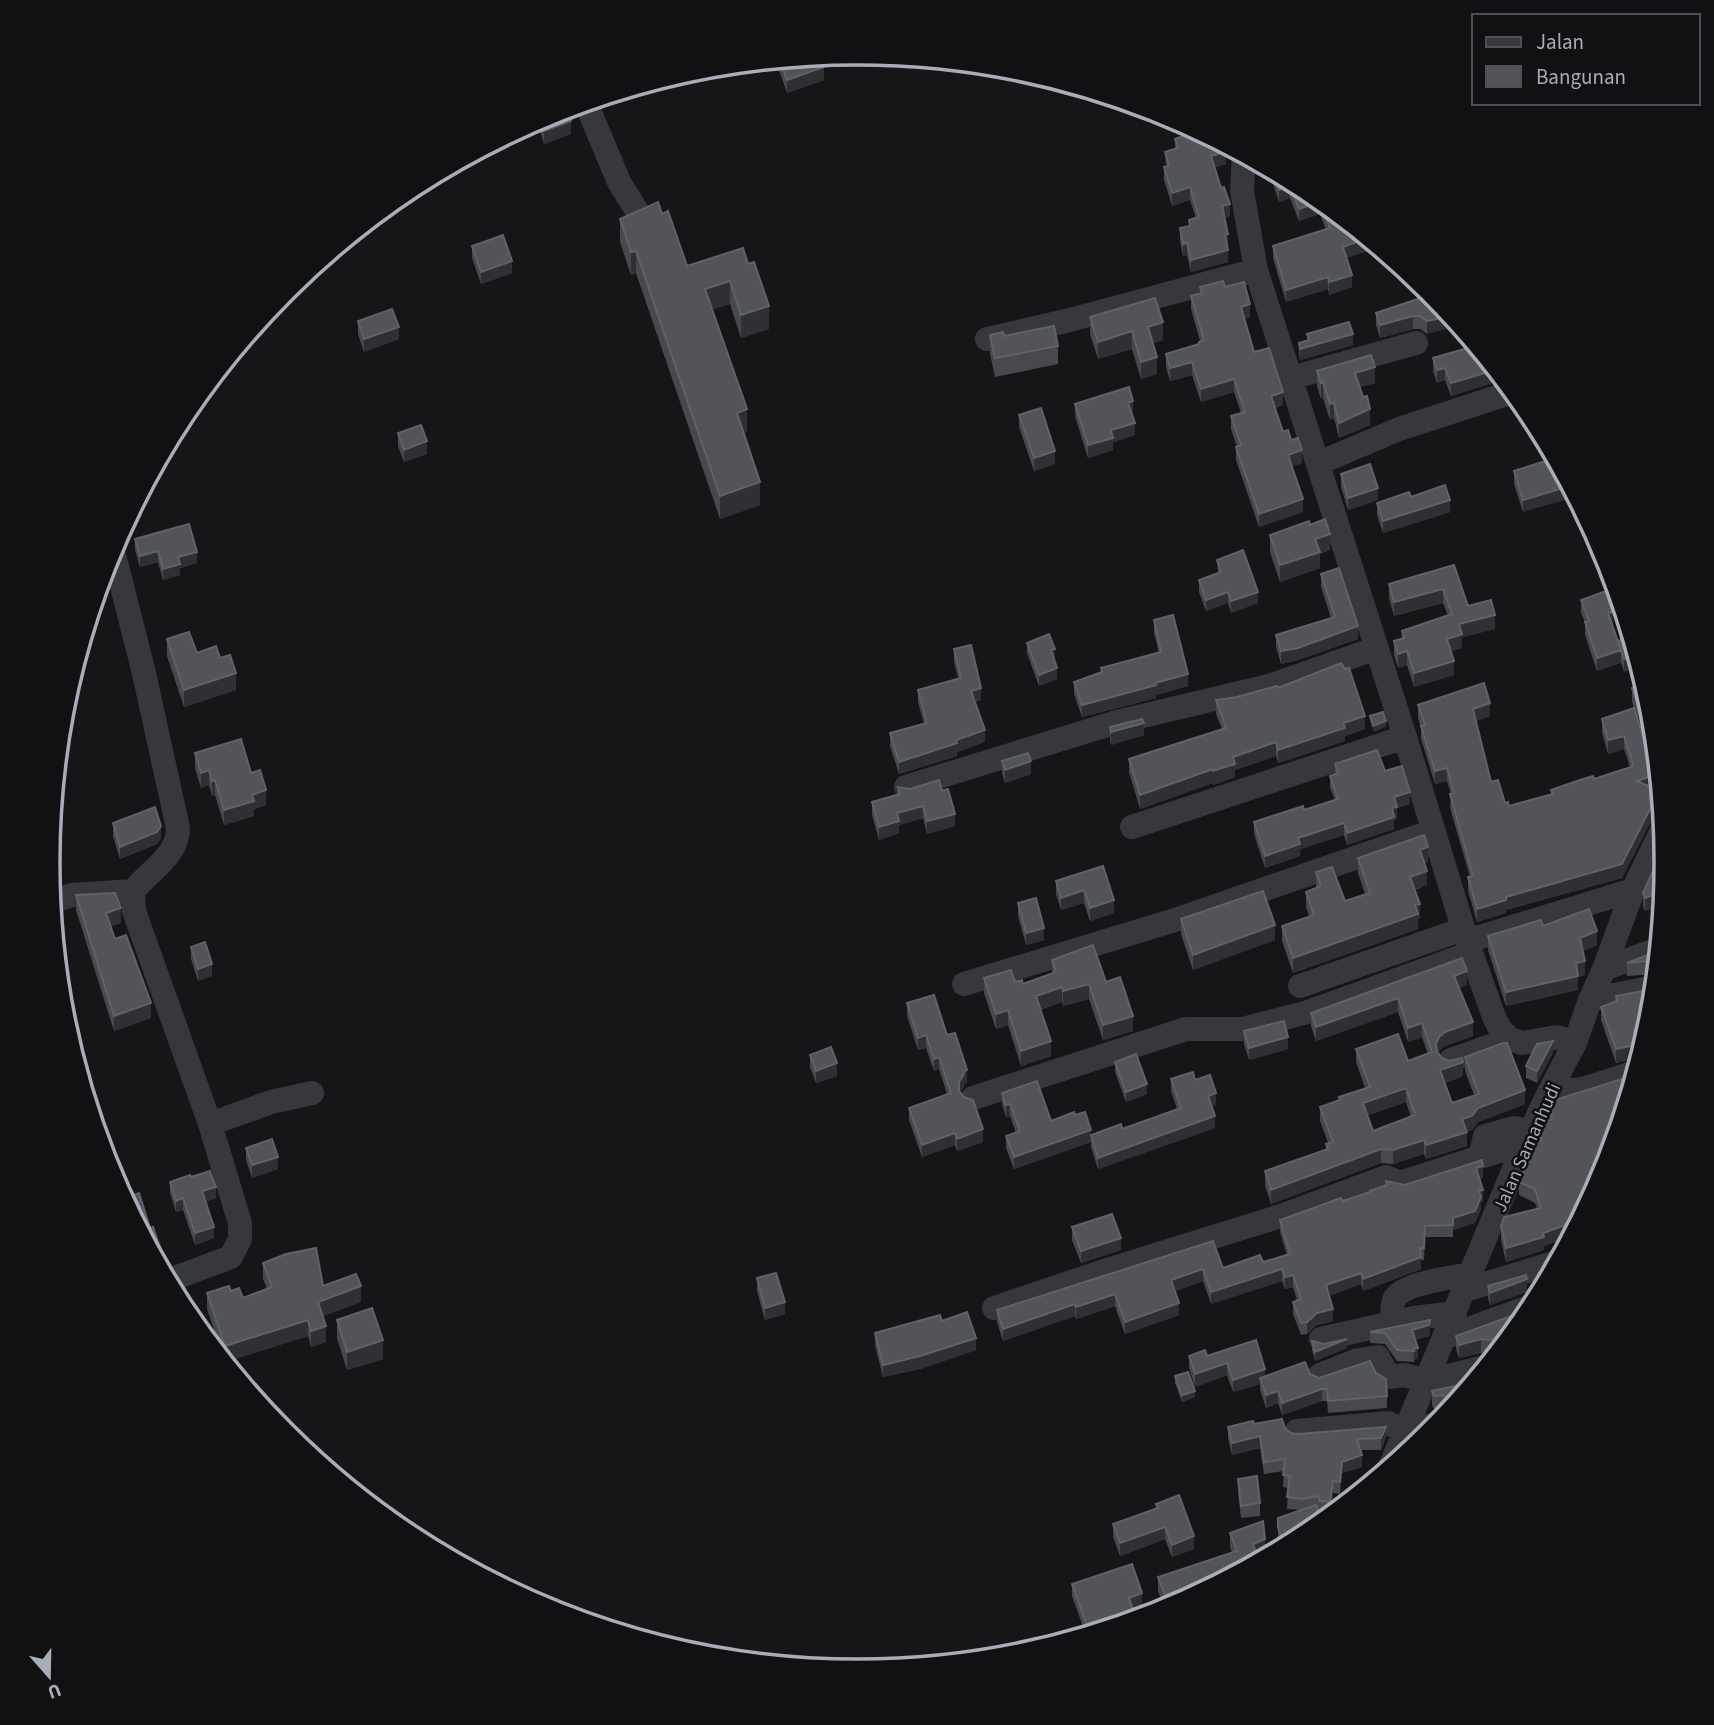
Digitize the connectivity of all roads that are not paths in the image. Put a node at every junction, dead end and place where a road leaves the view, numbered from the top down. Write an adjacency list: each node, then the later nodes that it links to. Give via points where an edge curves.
1 (590, 111): 3 (street, via 619,182)
2 (1243, 165): 4 (street, via 1242,191)
3 (640, 216)
4 (1256, 270): 5 (street); 7 (street)
5 (987, 339)
6 (1416, 343): 7 (street)
7 (1291, 378): 9 (street)
8 (1503, 395): 9 (street, via 1399,429)
9 (1318, 463): 11 (street)
10 (117, 566): 18 (street, via 178,828 174,849)
11 (1377, 648): 12 (street); 13 (street, via 1269,686 1117,722)
12 (1405, 737): 14 (street); 15 (street)
13 (906, 787)
14 (1132, 827)
15 (1433, 831): 20 (street); 23 (street, via 1175,920)
16 (1654, 847): 17 (street, Jalan Samanhudi)
17 (1633, 890): 20 (street); 22 (street, Jalan Samanhudi)
18 (133, 891): 19 (street); 34 (street, via 134,911)
19 (61, 899)
20 (1467, 941): 24 (street); 27 (street, via 1500,1029); 33 (street, via 1308,1012 1242,1029 1186,1029)
21 (1649, 952): 22 (street)
22 (1604, 969): 26 (street, Jalan Samanhudi)
23 (964, 984)
24 (1300, 986)
25 (1644, 989): 26 (street)
26 (1590, 1000): 28 (street, Jalan Samanhudi)
27 (1510, 1039): 28 (street, via 1522,1042 1557,1037); 29 (street)
28 (1575, 1042): 31 (street, Jalan Samanhudi)
29 (1451, 1060)
30 (1625, 1076): 31 (street, via 1583,1089)
31 (1549, 1092): 35 (street, Jalan Samanhudi)
32 (312, 1093): 34 (street)
33 (973, 1098)
34 (210, 1124): 37 (street, via 236,1172 240,1239 231,1257)
35 (1526, 1142): 38 (street, Jalan Samanhudi); 39 (street, via 1400,1182 1386,1177 1281,1216)
36 (1546, 1265): 38 (street)
37 (176, 1278)
38 (1468, 1282): 41 (street, Jalan Samanhudi); 42 (street, via 1417,1285 1396,1295)
39 (994, 1308)
40 (1516, 1312): 43 (street)
41 (1455, 1314): 42 (street); 43 (street, Jalan Samanhudi)
42 (1393, 1322): 44 (street)
43 (1446, 1337): 47 (street, Jalan Samanhudi)
44 (1321, 1339)
45 (1472, 1370): 47 (street)
46 (1320, 1374): 47 (street, via 1378,1357 1389,1377 1404,1375)
47 (1428, 1381): 50 (street, Jalan Samanhudi)
48 (1418, 1429): 50 (street)
49 (1297, 1431): 50 (street, via 1388,1423)
50 (1406, 1432): 51 (street, Jalan Samanhudi)
51 (1400, 1446)

